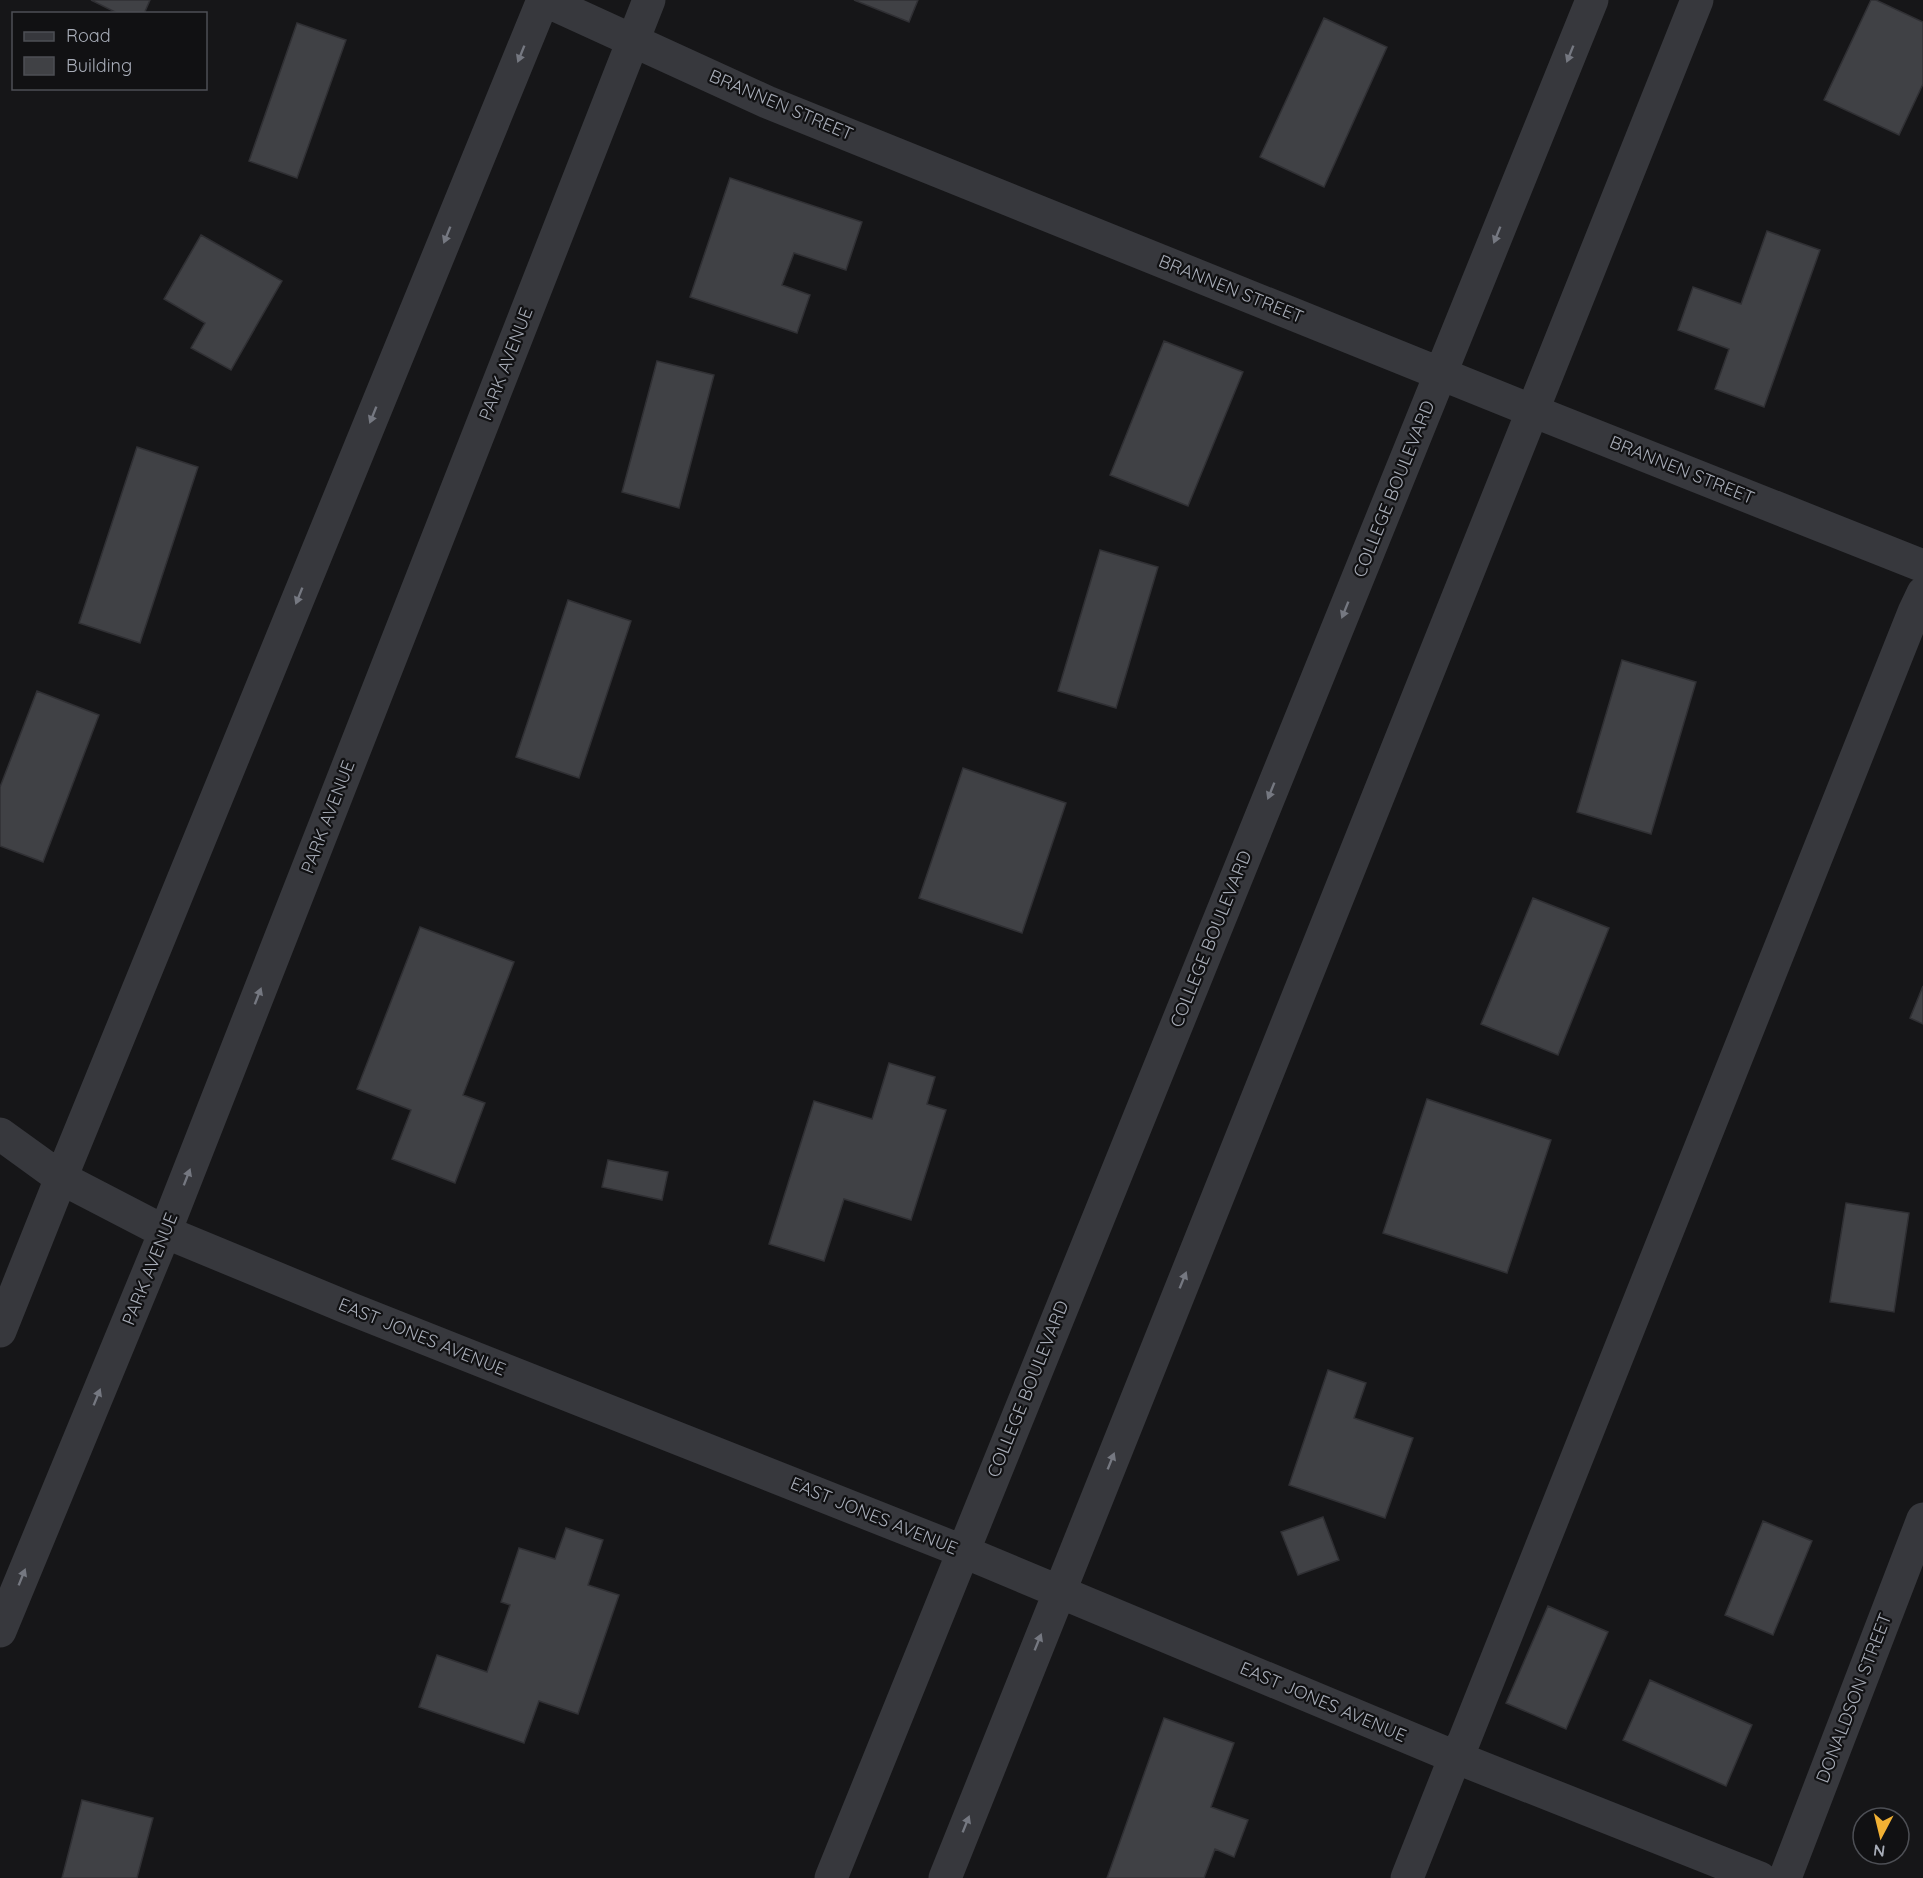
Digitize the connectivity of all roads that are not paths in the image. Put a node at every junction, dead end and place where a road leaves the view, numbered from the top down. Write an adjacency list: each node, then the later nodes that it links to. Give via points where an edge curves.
1 (543, 0): 5 (street, BRANNEN STREET); 11 (street, one-way to 11)
2 (649, 0): 5 (street, PARK AVENUE)
3 (1592, 0): 6 (street, COLLEGE BOULEVARD, one-way to 6)
4 (1697, 0): 7 (street)
5 (633, 40): 6 (street, BRANNEN STREET, via 767,102); 12 (street, PARK AVENUE, one-way to 5)
6 (1441, 374): 7 (street, BRANNEN STREET); 15 (street, COLLEGE BOULEVARD, one-way to 15)
7 (1533, 411): 8 (street, BRANNEN STREET); 16 (street, one-way to 7)
8 (1923, 566)
9 (1923, 593): 18 (street)
10 (0, 1134): 11 (street, EAST JONES AVENUE)
11 (61, 1178): 12 (street, EAST JONES AVENUE); 13 (street)
12 (165, 1232): 15 (street, EAST JONES AVENUE); 17 (street, PARK AVENUE, one-way to 12)
13 (0, 1331)
14 (1923, 1519): 23 (street, DONALDSON STREET)
15 (962, 1551): 16 (street, EAST JONES AVENUE); 19 (street, COLLEGE BOULEVARD)
16 (1058, 1591): 18 (street, EAST JONES AVENUE); 20 (street, one-way to 16)
17 (0, 1631)
18 (1455, 1757): 21 (street); 22 (street, EAST JONES AVENUE)
19 (831, 1878)
20 (945, 1878)
21 (1407, 1878)
22 (1760, 1878)
23 (1785, 1878)

